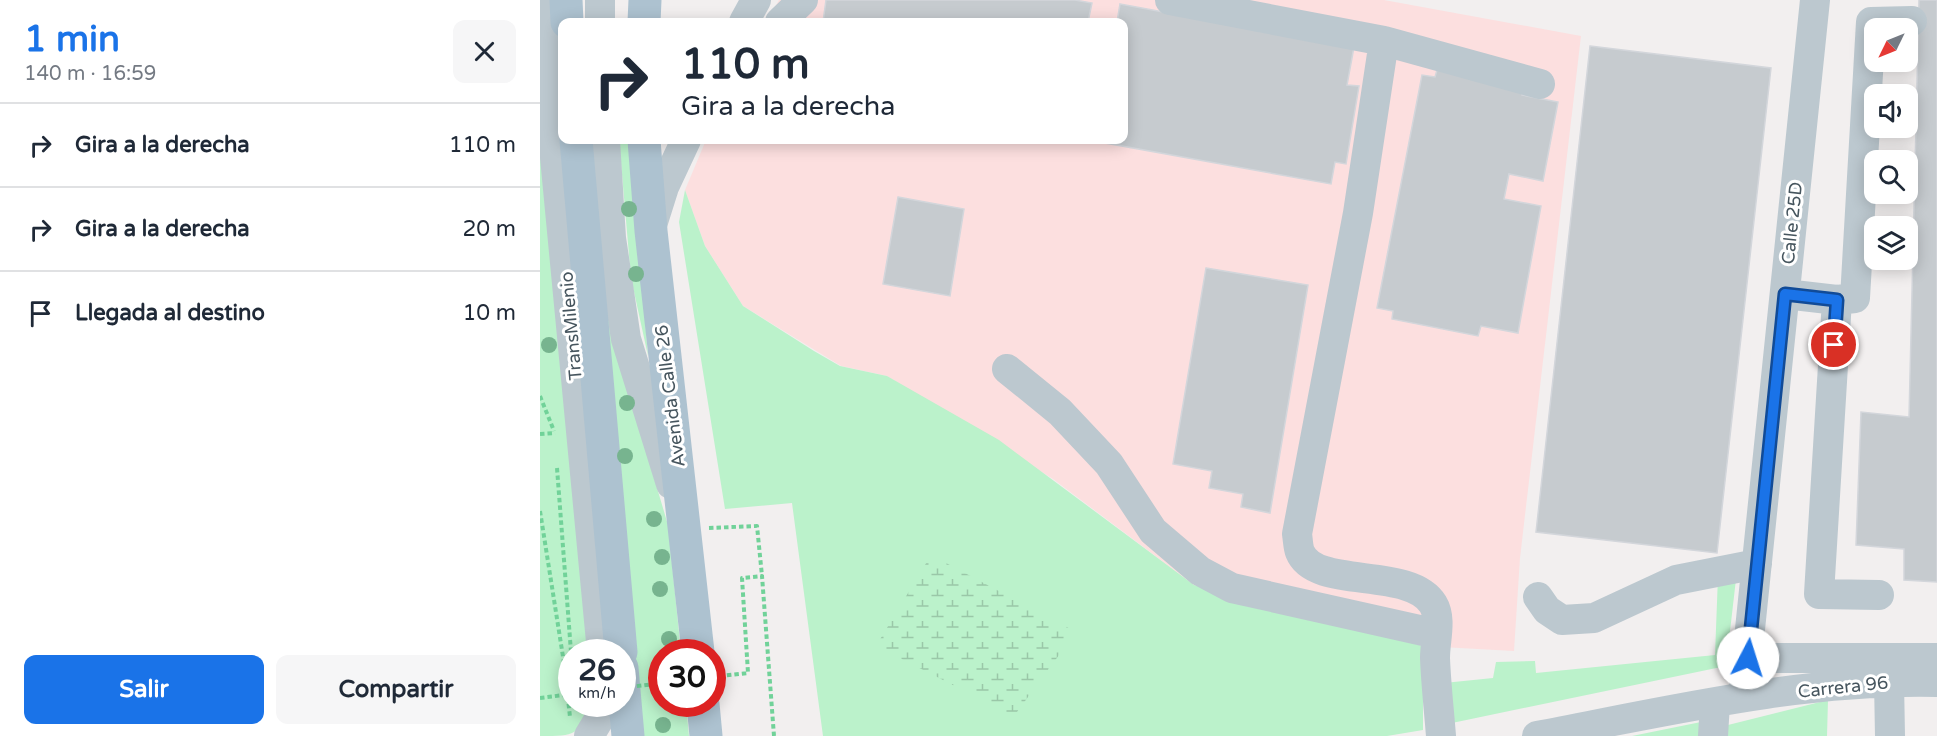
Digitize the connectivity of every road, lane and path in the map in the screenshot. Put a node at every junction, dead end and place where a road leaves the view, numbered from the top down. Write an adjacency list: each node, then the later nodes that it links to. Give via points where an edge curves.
1 (542, 0): 38 (street, TransMilenio)
2 (566, 0): 9 (main road)
3 (600, 0): 10 (street)
4 (645, 0): 11 (main road)
5 (756, 0): 12 (street)
6 (803, 0): 13 (street)
7 (1170, 0): 14 (street)
8 (1815, 0): 22 (street, Calle 25D)
9 (567, 18)
10 (600, 18)
11 (644, 18)
12 (746, 18)
13 (784, 18)
14 (1384, 41): 16 (street); 36 (street, via 1344,292 1297,534 1300,554 1310,564 1325,571 1401,584 1423,593 1437,615)
15 (1868, 72): 23 (street, via 1855,298)
16 (1540, 84)
17 (576, 144): 39 (main road)
18 (605, 144): 31 (street, via 611,238 626,339)
19 (644, 144): 21 (main road, Avenida Calle 26)
20 (684, 144): 21 (street, via 664,187)
21 (651, 231): 31 (main road, Avenida Calle 26)
22 (1785, 294): 23 (street); 32 (street, Calle 25D)
23 (1837, 300): 34 (street, via 1819,594)
24 (1007, 369): 36 (street, via 1060,412 1109,464 1153,531 1200,571 1232,588)
25 (540, 396): 26 (path)
26 (555, 433): 27 (path); 28 (path)
27 (540, 434)
28 (555, 444)
29 (556, 466): 37 (path)
30 (540, 511): 53 (path, via 564,663)
31 (685, 529): 33 (path, via 758,526); 40 (main road, Avenida Calle 26)
32 (1757, 564): 35 (street, via 1676,580 1594,618 1562,620 1547,610); 41 (street, Calle 25D)
33 (762, 576): 43 (path, via 742,578 748,673); 57 (path)
34 (1879, 596)
35 (1538, 597)
36 (1437, 634): 58 (street)
37 (569, 639)
38 (601, 639)
39 (620, 639)
40 (697, 639)
41 (1748, 658): 42 (street, Carrera 96); 48 (street, Calle 25D)
42 (1937, 658)
43 (726, 675)
44 (1889, 681): 45 (street, Carrera 96); 48 (street, Carrera 96); 61 (street)
45 (1937, 682)
46 (558, 696): 47 (path, bridge)
47 (540, 698)
48 (1729, 700): 59 (street, Carrera 96); 60 (street, Calle 25D)
49 (594, 717): 53 (street)
50 (612, 717): 54 (street)
51 (626, 717): 55 (main road)
52 (704, 717): 56 (main road)
53 (580, 731)
54 (611, 736)
55 (628, 736)
56 (706, 736)
57 (774, 736)
58 (1441, 736)
59 (1540, 736)
60 (1713, 736)
61 (1890, 736)

